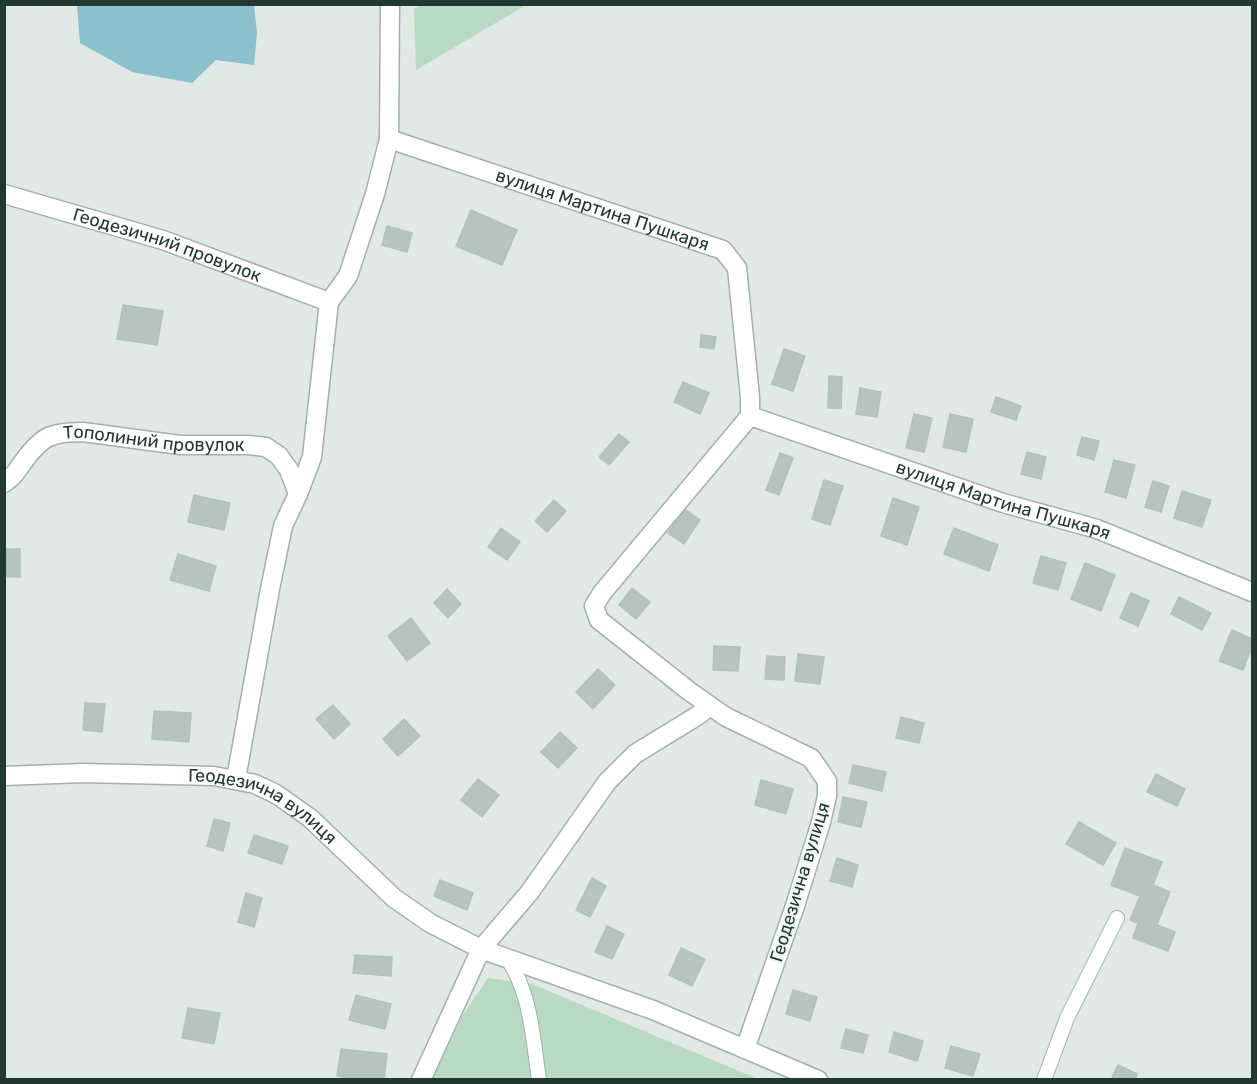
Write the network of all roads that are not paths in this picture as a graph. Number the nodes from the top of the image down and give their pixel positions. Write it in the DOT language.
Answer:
graph roads {
  1 [pos="390,4"];
  2 [pos="389,139"];
  3 [pos="4,194"];
  4 [pos="329,302"];
  5 [pos="750,416"];
  6 [pos="4,483"];
  7 [pos="298,494"];
  8 [pos="1252,592"];
  9 [pos="710,706"];
  10 [pos="4,776"];
  11 [pos="236,779"];
  12 [pos="1117,918"];
  13 [pos="481,949"];
  14 [pos="507,958"];
  15 [pos="745,1049"];
  16 [pos="421,1080"];
  17 [pos="539,1080"];
  18 [pos="818,1080"];
  19 [pos="1044,1080"];
  1 -- 2 [label="street"];
  2 -- 4 [label="street"];
  2 -- 5 [label="street, вулиця Мартина Пушкаря"];
  3 -- 4 [label="street, Геодезичний провулок"];
  4 -- 7 [label="street"];
  5 -- 8 [label="street, вулиця Мартина Пушкаря"];
  5 -- 9 [label="street, Геодезична вулиця"];
  6 -- 7 [label="street, Тополиний провулок"];
  7 -- 11 [label="street"];
  9 -- 13 [label="street"];
  9 -- 15 [label="street, Геодезична вулиця"];
  10 -- 11 [label="street, Геодезична вулиця"];
  11 -- 13 [label="street, Геодезична вулиця"];
  12 -- 19 [label="lane"];
  13 -- 14 [label="street, Геодезична вулиця"];
  13 -- 16 [label="street"];
  14 -- 15 [label="street, Геодезична вулиця"];
  14 -- 17 [label="lane"];
  15 -- 18 [label="street, Геодезична вулиця"];
}
